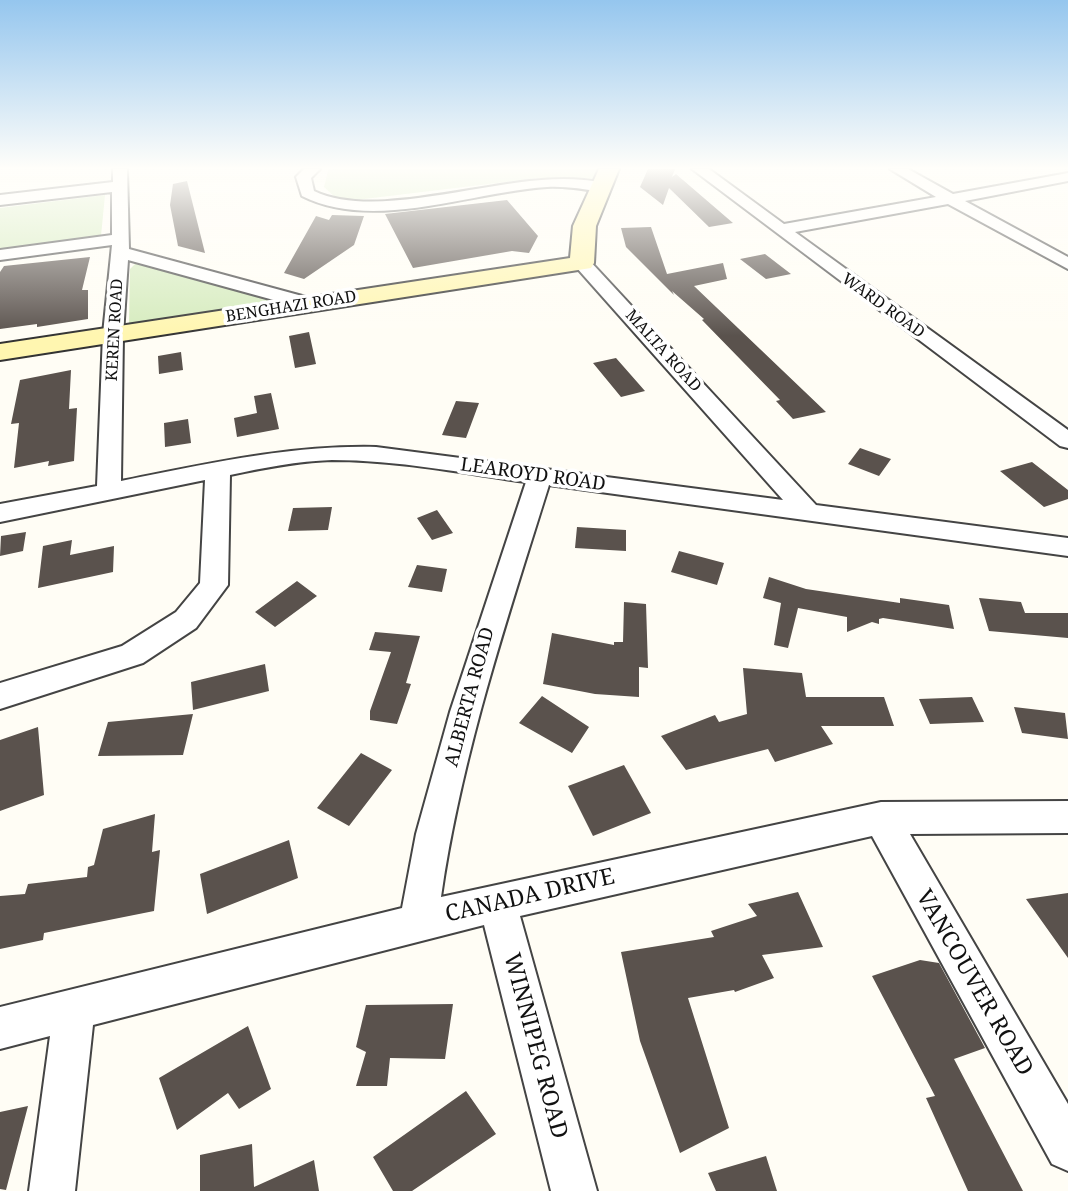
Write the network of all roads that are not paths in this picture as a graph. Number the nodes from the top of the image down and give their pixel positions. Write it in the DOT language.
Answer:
graph roads {
  1 [pos="121,225"];
  2 [pos="585,225"];
  3 [pos="773,225"];
  4 [pos="810,225"];
  5 [pos="997,225"];
  6 [pos="780,230"];
  7 [pos="119,246"];
  8 [pos="0,255"];
  9 [pos="582,263"];
  10 [pos="1068,264"];
  11 [pos="310,304"];
  12 [pos="113,334"];
  13 [pos="0,352"];
  14 [pos="1068,441"];
  15 [pos="218,469"];
  16 [pos="540,476"];
  17 [pos="109,491"];
  18 [pos="0,513"];
  19 [pos="810,514"];
  20 [pos="1068,547"];
  21 [pos="0,696"];
  22 [pos="1068,817"];
  23 [pos="881,818"];
  24 [pos="497,902"];
  25 [pos="419,923"];
  26 [pos="74,1009"];
  27 [pos="0,1028"];
  28 [pos="1068,1148"];
  29 [pos="52,1191"];
  30 [pos="574,1191"];
  1 -- 7 [label="street, KEREN ROAD"];
  2 -- 9 [label="street"];
  3 -- 6 [label="street, WARD ROAD"];
  4 -- 6 [label="street"];
  5 -- 10 [label="street"];
  6 -- 14 [label="street, WARD ROAD"];
  7 -- 8 [label="street"];
  7 -- 11 [label="street"];
  7 -- 12 [label="street, KEREN ROAD"];
  9 -- 11 [label="street, BENGHAZI ROAD"];
  9 -- 19 [label="street, MALTA ROAD"];
  11 -- 12 [label="street, BENGHAZI ROAD"];
  12 -- 13 [label="street, BENGHAZI ROAD"];
  12 -- 17 [label="street, KEREN ROAD"];
  15 -- 16 [label="street, LEAROYD ROAD"];
  15 -- 17 [label="street, LEAROYD ROAD"];
  15 -- 21 [label="street"];
  16 -- 19 [label="street, LEAROYD ROAD"];
  16 -- 25 [label="street, ALBERTA ROAD"];
  17 -- 18 [label="street, LEAROYD ROAD"];
  19 -- 20 [label="street, LEAROYD ROAD"];
  22 -- 23 [label="street, CANADA DRIVE"];
  23 -- 24 [label="street, CANADA DRIVE"];
  23 -- 28 [label="street, VANCOUVER ROAD"];
  24 -- 25 [label="street, CANADA DRIVE"];
  24 -- 30 [label="street, WINNIPEG ROAD"];
  25 -- 26 [label="street, CANADA DRIVE"];
  26 -- 27 [label="street, CANADA DRIVE"];
  26 -- 29 [label="street"];
}
